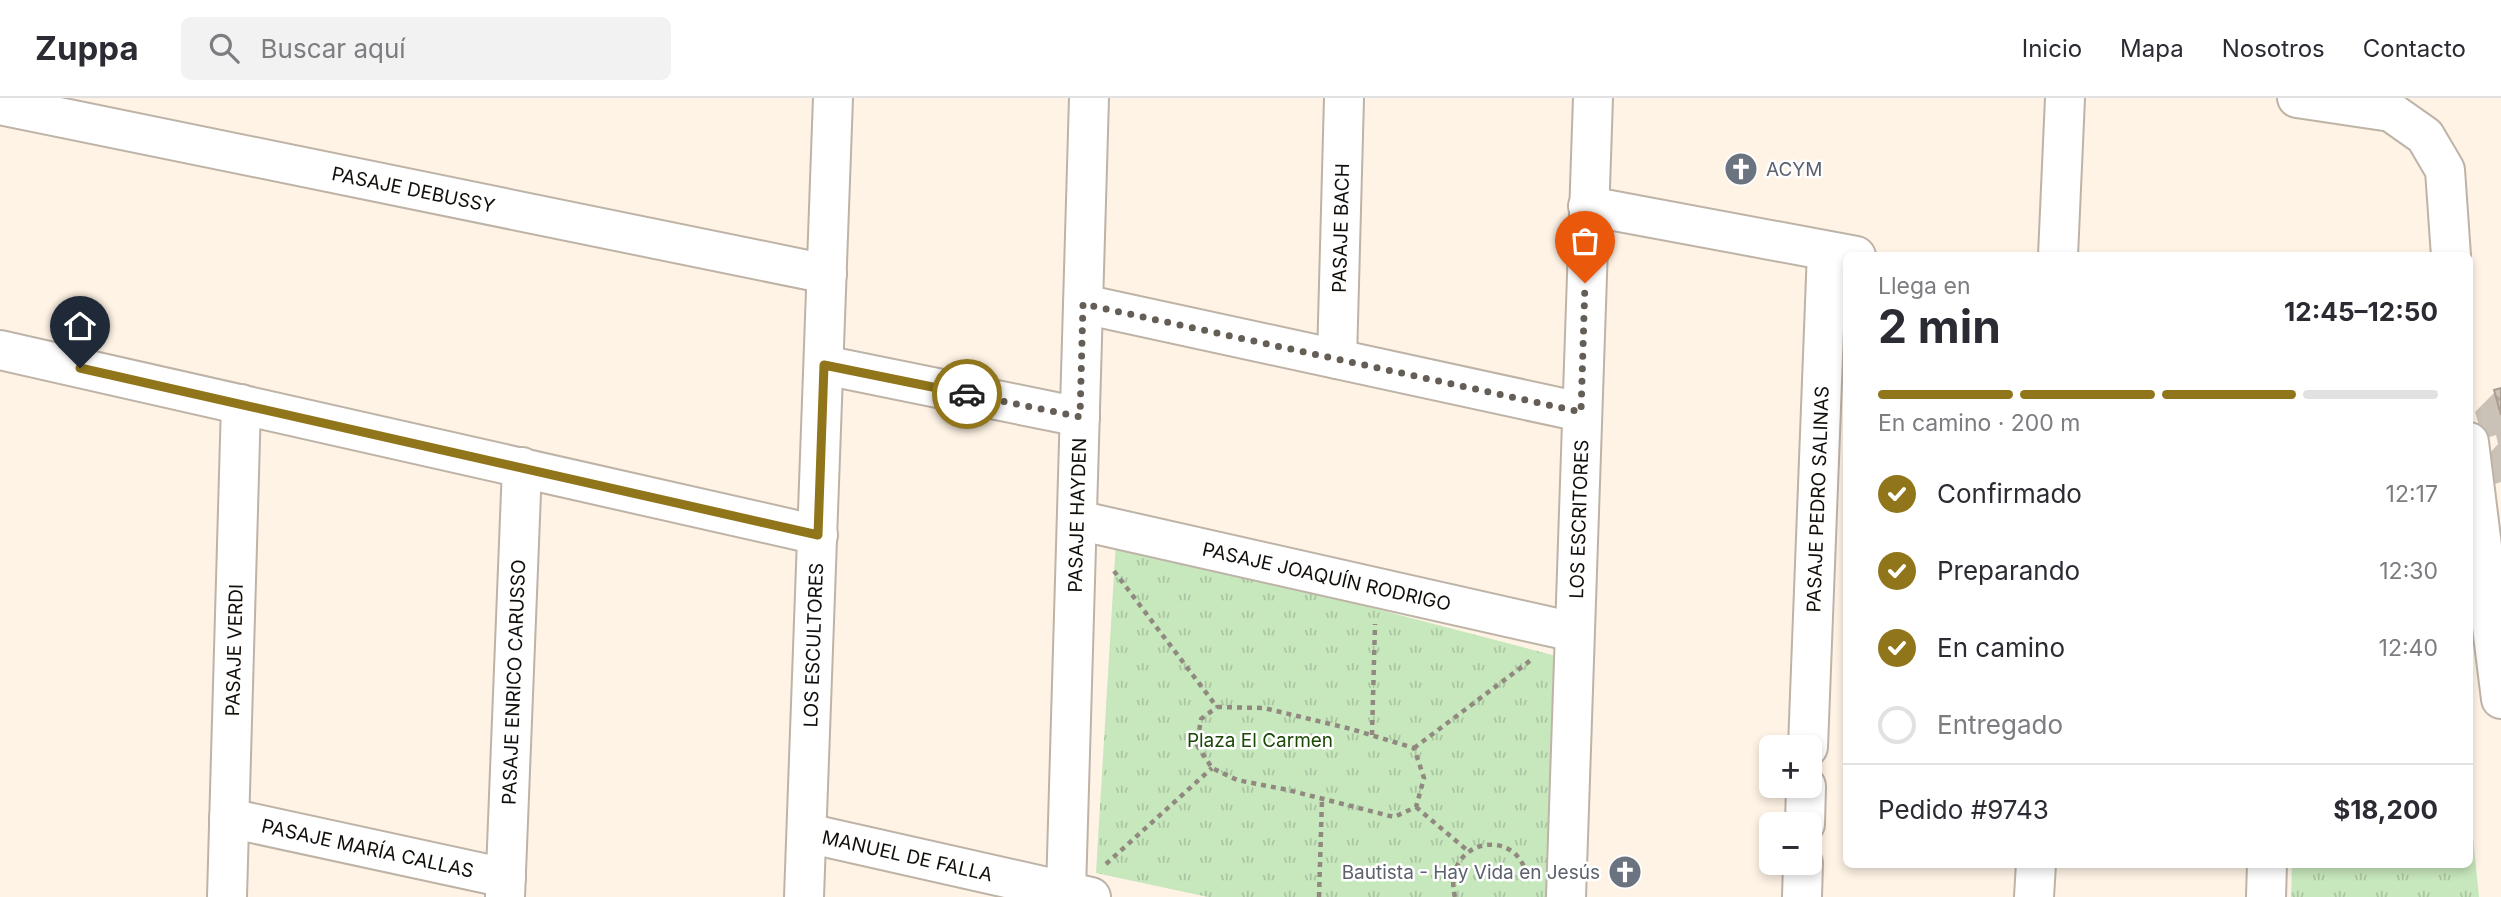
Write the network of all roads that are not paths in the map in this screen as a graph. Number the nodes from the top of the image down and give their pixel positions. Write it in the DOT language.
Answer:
graph roads {
  1 [pos="833,98"];
  2 [pos="1089,98"];
  3 [pos="1344,98"];
  4 [pos="1593,98"];
  5 [pos="2066,98"];
  6 [pos="2297,98"];
  7 [pos="0,105"];
  8 [pos="1588,206"];
  9 [pos="2058,252"];
  10 [pos="2451,252"];
  11 [pos="1841,253"];
  12 [pos="827,274"];
  13 [pos="1083,304"];
  14 [pos="0,350"];
  15 [pos="1336,359"];
  16 [pos="824,365"];
  17 [pos="241,404"];
  18 [pos="1581,412"];
  19 [pos="1080,417"];
  20 [pos="522,467"];
  21 [pos="2473,474"];
  22 [pos="1077,520"];
  23 [pos="818,535"];
  24 [pos="1574,632"];
  25 [pos="2501,699"];
  26 [pos="1809,735"];
  27 [pos="229,818"];
  28 [pos="807,833"];
  29 [pos="2036,868"];
  30 [pos="2267,868"];
  31 [pos="1803,875"];
  32 [pos="506,888"];
  33 [pos="1079,894"];
  34 [pos="227,897"];
  35 [pos="804,897"];
  36 [pos="1566,897"];
  37 [pos="1802,897"];
  38 [pos="2034,897"];
  39 [pos="2266,897"];
  1 -- 12 [label="street, LOS ESCULTORES"];
  2 -- 13 [label="street, PASAJE HAYDEN"];
  3 -- 15 [label="street, PASAJE BACH"];
  4 -- 8 [label="street, LOS ESCRITORES"];
  5 -- 9 [label="street"];
  6 -- 10 [label="street"];
  7 -- 12 [label="street, PASAJE DEBUSSY"];
  8 -- 11 [label="street"];
  8 -- 18 [label="street, LOS ESCRITORES"];
  11 -- 26 [label="street, PASAJE PEDRO SALINAS"];
  12 -- 16 [label="street, LOS ESCULTORES"];
  13 -- 15 [label="street"];
  13 -- 19 [label="street, PASAJE HAYDEN"];
  14 -- 17 [label="street"];
  15 -- 18 [label="street"];
  16 -- 19 [label="street"];
  16 -- 23 [label="street, LOS ESCULTORES"];
  17 -- 20 [label="street"];
  17 -- 27 [label="street, PASAJE VERDI"];
  18 -- 24 [label="street, LOS ESCRITORES"];
  19 -- 22 [label="street, PASAJE HAYDEN"];
  20 -- 23 [label="street"];
  20 -- 32 [label="street, PASAJE ENRICO CARUSSO"];
  21 -- 25 [label="street"];
  22 -- 24 [label="street, PASAJE JOAQUÍN RODRIGO"];
  22 -- 33 [label="street, PASAJE HAYDEN"];
  23 -- 28 [label="street, LOS ESCULTORES"];
  24 -- 36 [label="street, LOS ESCRITORES"];
  27 -- 32 [label="street, PASAJE MARÍA CALLAS"];
  27 -- 34 [label="street, PASAJE VERDI"];
  28 -- 33 [label="street, MANUEL DE FALLA"];
  28 -- 35 [label="street, LOS ESCULTORES"];
  29 -- 38 [label="street"];
  30 -- 39 [label="street"];
  31 -- 37 [label="street"];
}
